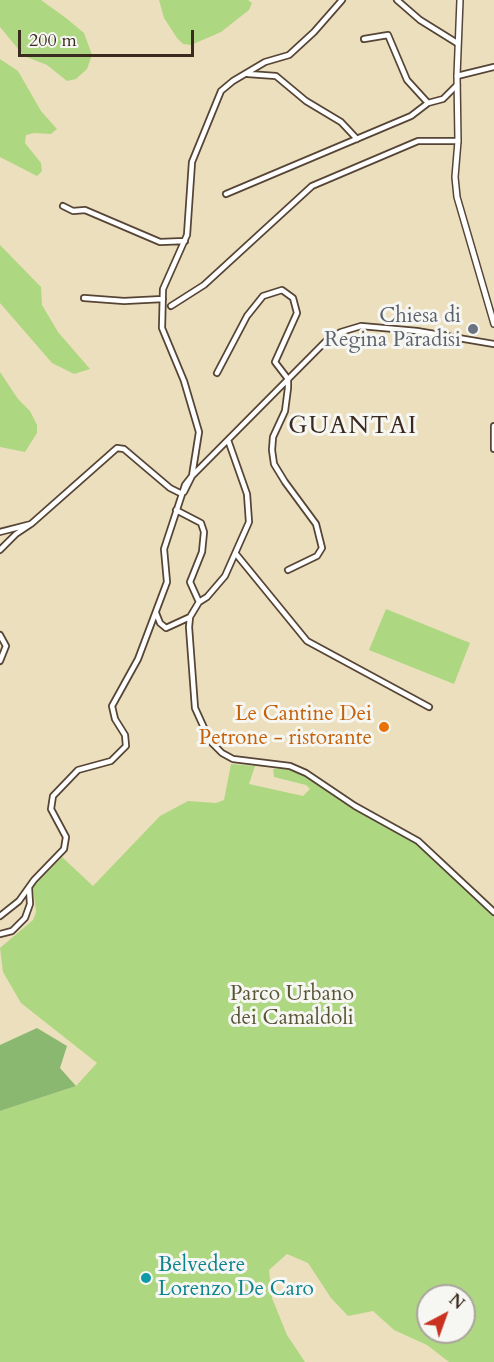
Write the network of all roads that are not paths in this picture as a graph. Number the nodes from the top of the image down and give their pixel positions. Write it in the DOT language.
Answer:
graph roads {
  1 [pos="342,0"];
  2 [pos="397,0"];
  3 [pos="460,0"];
  4 [pos="364,39"];
  5 [pos="457,43"];
  6 [pos="494,67"];
  7 [pos="244,74"];
  8 [pos="457,76"];
  9 [pos="457,85"];
  10 [pos="428,104"];
  11 [pos="357,139"];
  12 [pos="458,141"];
  13 [pos="226,194"];
  14 [pos="63,206"];
  15 [pos="185,241"];
  16 [pos="84,298"];
  17 [pos="164,299"];
  18 [pos="171,306"];
  19 [pos="494,324"];
  20 [pos="494,344"];
  21 [pos="217,373"];
  22 [pos="288,379"];
  23 [pos="494,426"];
  24 [pos="228,440"];
  25 [pos="494,449"];
  26 [pos="192,476"];
  27 [pos="182,494"];
  28 [pos="176,510"];
  29 [pos="31,524"];
  30 [pos="0,532"];
  31 [pos="0,550"];
  32 [pos="236,554"];
  33 [pos="288,570"];
  34 [pos="199,602"];
  35 [pos="156,613"];
  36 [pos="190,617"];
  37 [pos="0,635"];
  38 [pos="0,661"];
  39 [pos="429,707"];
  40 [pos="29,888"];
  41 [pos="494,912"];
  42 [pos="0,916"];
  43 [pos="0,934"];
  1 -- 7 [label="street"];
  2 -- 5 [label="street"];
  3 -- 5 [label="street"];
  4 -- 10 [label="street"];
  5 -- 8 [label="street"];
  6 -- 8 [label="street"];
  7 -- 11 [label="street"];
  7 -- 15 [label="street"];
  8 -- 9 [label="street"];
  9 -- 10 [label="street"];
  9 -- 12 [label="street"];
  10 -- 11 [label="street"];
  11 -- 13 [label="street"];
  12 -- 18 [label="street"];
  12 -- 19 [label="street"];
  14 -- 15 [label="street"];
  15 -- 17 [label="street"];
  16 -- 17 [label="street"];
  17 -- 26 [label="street"];
  20 -- 22 [label="street"];
  21 -- 22 [label="street"];
  22 -- 24 [label="street"];
  22 -- 33 [label="street"];
  23 -- 25 [label="street"];
  24 -- 26 [label="street"];
  24 -- 32 [label="street"];
  26 -- 27 [label="street"];
  27 -- 28 [label="street"];
  27 -- 29 [label="street"];
  28 -- 34 [label="street"];
  28 -- 35 [label="street"];
  29 -- 30 [label="street"];
  29 -- 31 [label="street"];
  32 -- 34 [label="street"];
  32 -- 39 [label="street"];
  34 -- 36 [label="street"];
  35 -- 36 [label="street"];
  35 -- 40 [label="street"];
  36 -- 41 [label="street"];
  37 -- 38 [label="street"];
  40 -- 42 [label="street"];
  40 -- 43 [label="street"];
}
